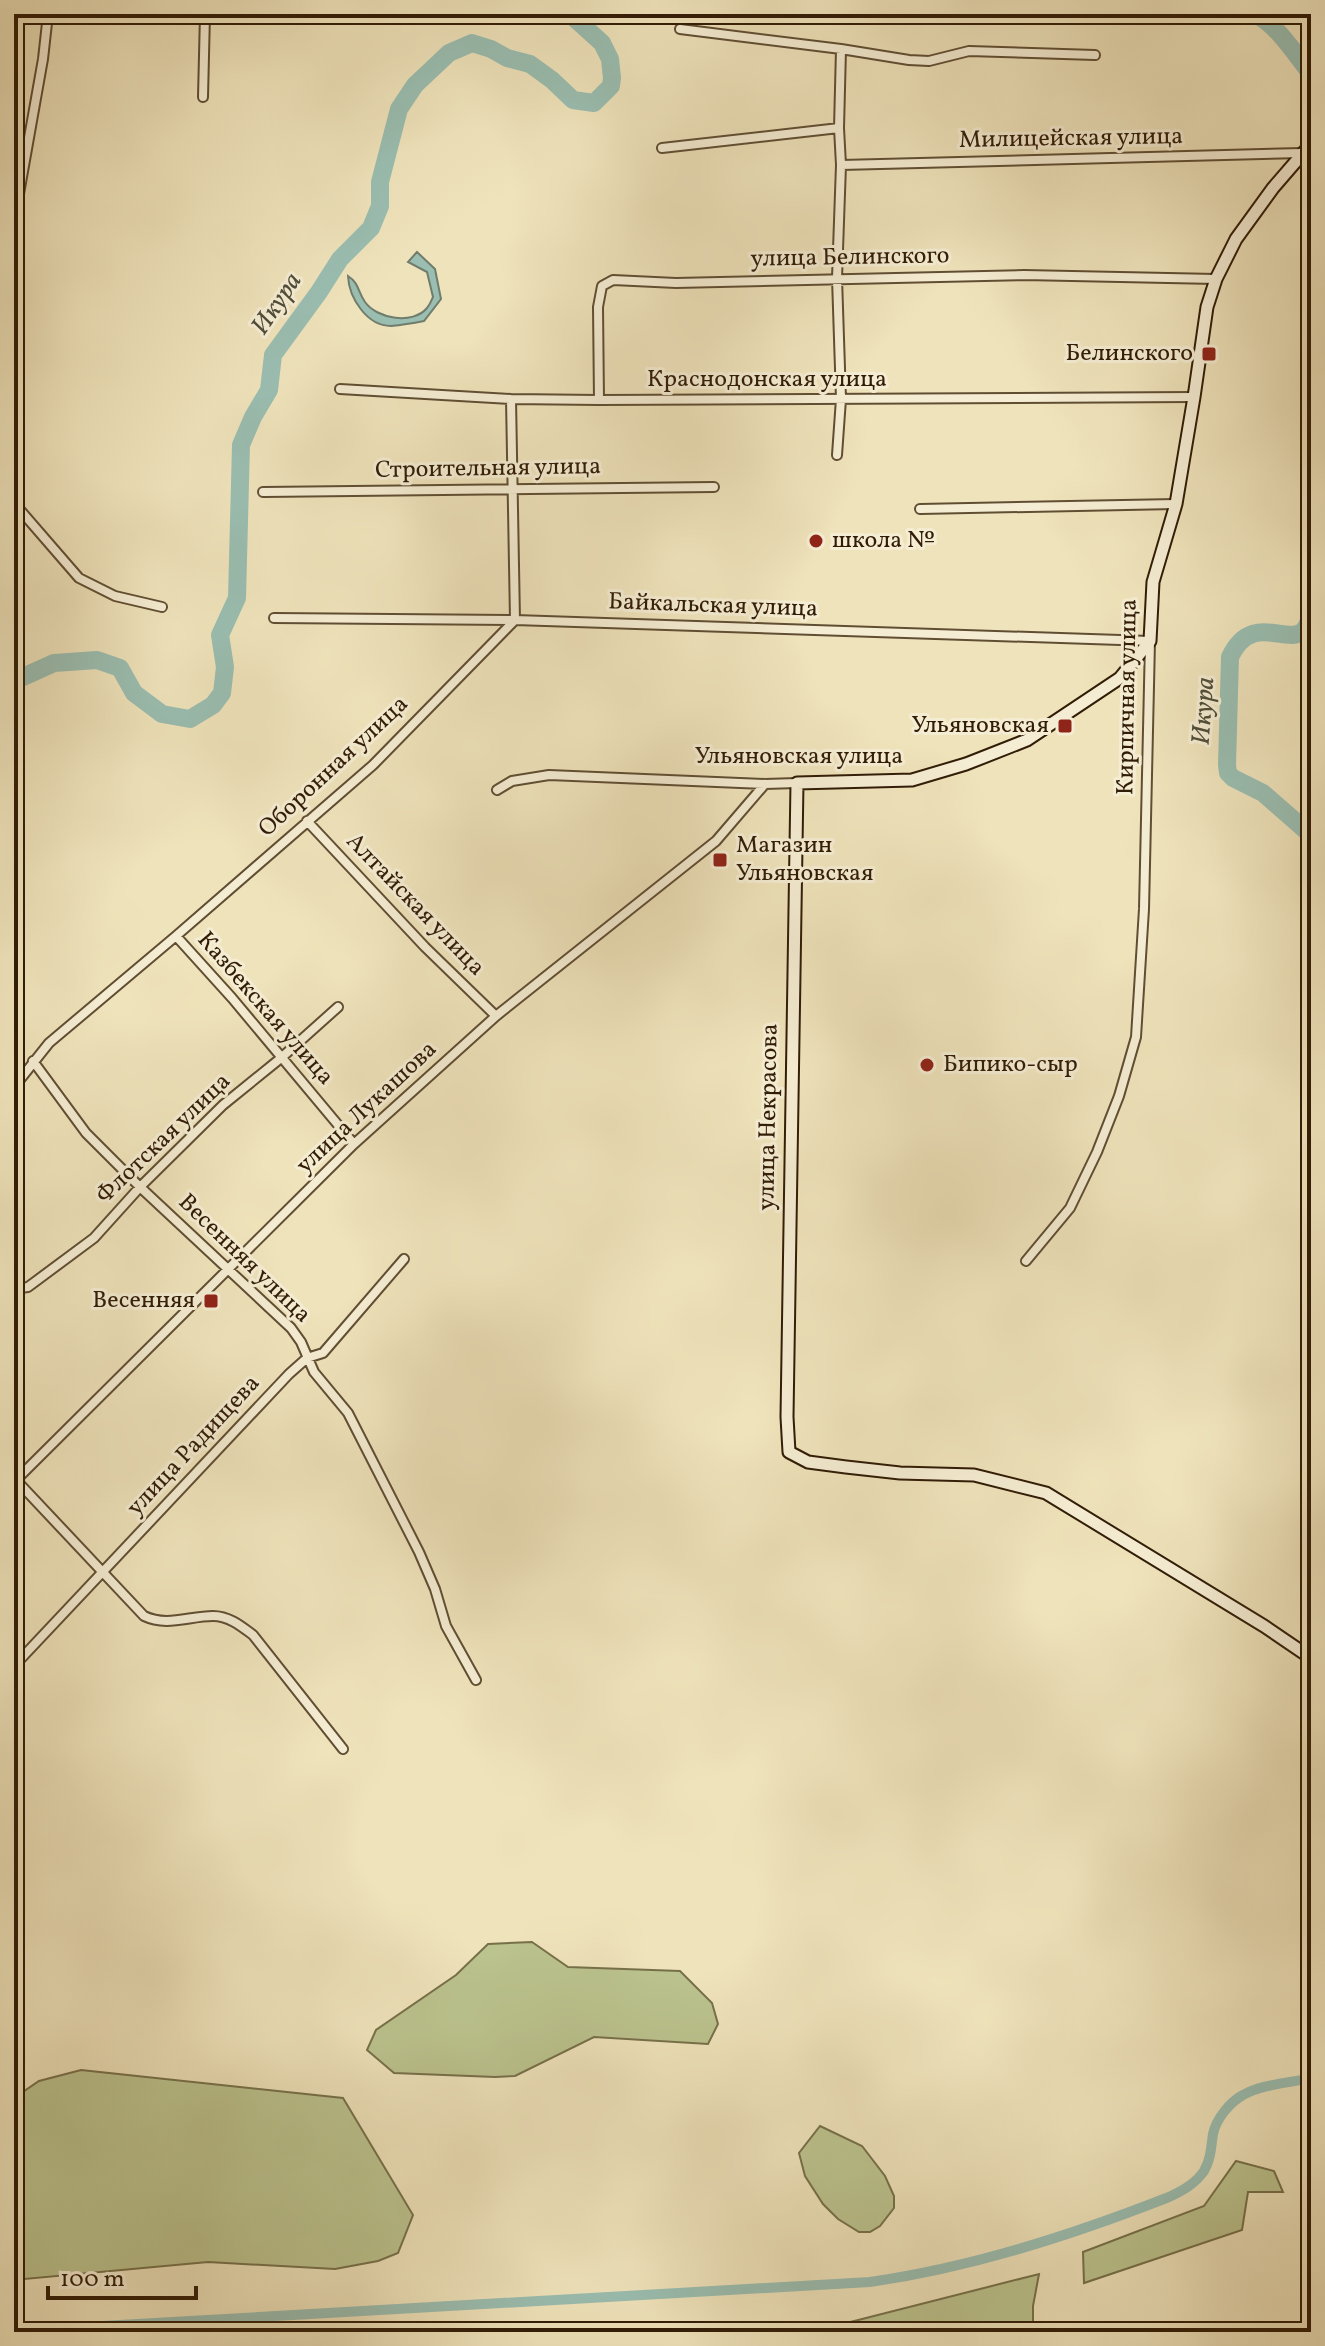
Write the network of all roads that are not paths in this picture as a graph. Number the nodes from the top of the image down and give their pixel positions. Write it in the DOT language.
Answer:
graph roads {
  1 [pos="48,14"];
  2 [pos="205,14"];
  3 [pos="680,29"];
  4 [pos="841,49"];
  5 [pos="1095,55"];
  6 [pos="203,97"];
  7 [pos="839,128"];
  8 [pos="662,148"];
  9 [pos="1307,149"];
  10 [pos="841,165"];
  11 [pos="14,222"];
  12 [pos="837,278"];
  13 [pos="1216,279"];
  14 [pos="340,389"];
  15 [pos="1194,397"];
  16 [pos="511,399"];
  17 [pos="841,399"];
  18 [pos="599,400"];
  19 [pos="837,455"];
  20 [pos="714,487"];
  21 [pos="513,489"];
  22 [pos="263,492"];
  23 [pos="14,503"];
  24 [pos="1176,504"];
  25 [pos="920,509"];
  26 [pos="162,607"];
  27 [pos="274,618"];
  28 [pos="515,620"];
  29 [pos="1150,641"];
  30 [pos="797,783"];
  31 [pos="765,784"];
  32 [pos="497,790"];
  33 [pos="307,821"];
  34 [pos="176,936"];
  35 [pos="338,1007"];
  36 [pos="496,1016"];
  37 [pos="281,1058"];
  38 [pos="33,1061"];
  39 [pos="14,1087"];
  40 [pos="354,1144"];
  41 [pos="140,1187"];
  42 [pos="404,1259"];
  43 [pos="1026,1261"];
  44 [pos="229,1268"];
  45 [pos="14,1284"];
  46 [pos="307,1358"];
  47 [pos="15,1481"];
  48 [pos="101,1573"];
  49 [pos="1311,1658"];
  50 [pos="14,1666"];
  51 [pos="476,1680"];
  52 [pos="343,1749"];
  1 -- 11 [label="street"];
  2 -- 6 [label="street"];
  3 -- 4 [label="street"];
  4 -- 5 [label="street"];
  4 -- 7 [label="street"];
  7 -- 8 [label="street"];
  7 -- 10 [label="street"];
  9 -- 10 [label="street, Милицейская улица"];
  9 -- 13 [label="street, Кирпичная улица"];
  10 -- 12 [label="street"];
  12 -- 13 [label="street, улица Белинского"];
  12 -- 17 [label="street"];
  12 -- 18 [label="street, улица Белинского"];
  13 -- 15 [label="street, Кирпичная улица"];
  14 -- 16 [label="street, Краснодонская улица"];
  15 -- 17 [label="street, Краснодонская улица"];
  15 -- 24 [label="street, Кирпичная улица"];
  16 -- 18 [label="street, Краснодонская улица"];
  16 -- 21 [label="street"];
  17 -- 18 [label="street, Краснодонская улица"];
  17 -- 19 [label="street"];
  20 -- 21 [label="street, Строительная улица"];
  21 -- 22 [label="street, Строительная улица"];
  21 -- 28 [label="street"];
  23 -- 26 [label="street"];
  24 -- 25 [label="street"];
  24 -- 29 [label="street, Кирпичная улица"];
  27 -- 28 [label="street, Байкальская улица"];
  28 -- 29 [label="street, Байкальская улица"];
  28 -- 33 [label="street, Оборонная улица"];
  29 -- 30 [label="street, Ульяновская улица"];
  29 -- 43 [label="street, Кирпичная улица"];
  30 -- 31 [label="street, Ульяновская улица"];
  30 -- 49 [label="street, улица Некрасова"];
  31 -- 32 [label="street, Ульяновская улица"];
  31 -- 36 [label="street, улица Лукашова"];
  33 -- 34 [label="street, Оборонная улица"];
  33 -- 36 [label="street, Алтайская улица"];
  34 -- 37 [label="street, Казбекская улица"];
  34 -- 38 [label="street, Оборонная улица"];
  35 -- 37 [label="street, Флотская улица"];
  36 -- 40 [label="street, улица Лукашова"];
  37 -- 40 [label="street, Казбекская улица"];
  37 -- 41 [label="street, Флотская улица"];
  38 -- 39 [label="street, Оборонная улица"];
  38 -- 41 [label="street, Весенняя улица"];
  40 -- 44 [label="street, улица Лукашова"];
  41 -- 44 [label="street, Весенняя улица"];
  41 -- 45 [label="street, Флотская улица"];
  42 -- 46 [label="street, улица Радищева"];
  44 -- 46 [label="street, Весенняя улица"];
  44 -- 47 [label="street, улица Лукашова"];
  46 -- 48 [label="street, улица Радищева"];
  46 -- 51 [label="street, Весенняя улица"];
  47 -- 48 [label="street"];
  48 -- 50 [label="street, улица Радищева"];
  48 -- 52 [label="street"];
}
